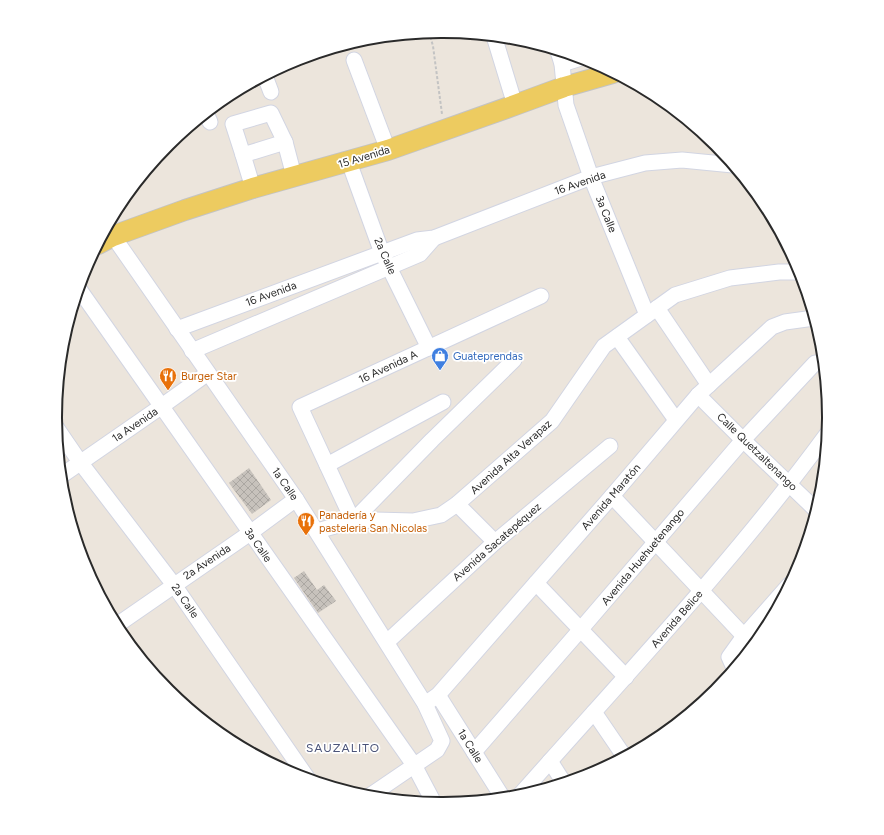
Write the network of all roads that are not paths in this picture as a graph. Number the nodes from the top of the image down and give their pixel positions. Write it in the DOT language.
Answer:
graph roads {
  1 [pos="496,42"];
  2 [pos="560,57"];
  3 [pos="354,60"];
  4 [pos="604,75"];
  5 [pos="267,81"];
  6 [pos="564,87"];
  7 [pos="271,92"];
  8 [pos="515,105"];
  9 [pos="285,142"];
  10 [pos="388,150"];
  11 [pos="243,155"];
  12 [pos="349,162"];
  13 [pos="724,164"];
  14 [pos="294,176"];
  15 [pos="591,177"];
  16 [pos="253,188"];
  17 [pos="434,238"];
  18 [pos="106,240"];
  19 [pos="107,240"];
  20 [pos="382,254"];
  21 [pos="389,267"];
  22 [pos="793,272"];
  23 [pos="83,295"];
  24 [pos="541,296"];
  25 [pos="652,312"];
  26 [pos="809,319"];
  27 [pos="177,329"];
  28 [pos="617,337"];
  29 [pos="429,348"];
  30 [pos="192,351"];
  31 [pos="514,360"];
  32 [pos="815,363"];
  33 [pos="208,373"];
  34 [pos="704,390"];
  35 [pos="443,402"];
  36 [pos="162,406"];
  37 [pos="676,420"];
  38 [pos="63,437"];
  39 [pos="743,440"];
  40 [pos="821,442"];
  41 [pos="610,446"];
  42 [pos="80,462"];
  43 [pos="327,465"];
  44 [pos="67,472"];
  45 [pos="790,484"];
  46 [pos="612,496"];
  47 [pos="296,499"];
  48 [pos="457,504"];
  49 [pos="811,505"];
  50 [pos="353,521"];
  51 [pos="317,531"];
  52 [pos="250,533"];
  53 [pos="495,542"];
  54 [pos="656,542"];
  55 [pos="536,583"];
  56 [pos="174,585"];
  57 [pos="702,590"];
  58 [pos="773,603"];
  59 [pos="122,622"];
  60 [pos="581,630"];
  61 [pos="744,636"];
  62 [pos="387,642"];
  63 [pos="731,663"];
  64 [pos="626,677"];
  65 [pos="438,695"];
  66 [pos="425,704"];
  67 [pos="594,712"];
  68 [pos="474,752"];
  69 [pos="621,752"];
  70 [pos="550,761"];
  71 [pos="414,765"];
  72 [pos="302,770"];
  73 [pos="561,778"];
  74 [pos="527,787"];
  75 [pos="376,791"];
  76 [pos="500,793"];
  77 [pos="431,797"];
  1 -- 8 [label="street"];
  2 -- 6 [label="street, 3a Calle"];
  3 -- 10 [label="street"];
  4 -- 6 [label="main road, 15 Avenida"];
  5 -- 7 [label="street"];
  6 -- 8 [label="main road, 15 Avenida"];
  6 -- 15 [label="street, 3a Calle"];
  8 -- 10 [label="main road, 15 Avenida"];
  9 -- 11 [label="street"];
  9 -- 11 [label="street"];
  9 -- 14 [label="street"];
  10 -- 12 [label="main road, 15 Avenida"];
  11 -- 16 [label="street"];
  12 -- 14 [label="main road, 15 Avenida"];
  12 -- 20 [label="street, 2a Calle"];
  13 -- 15 [label="street, 16 Avenida"];
  14 -- 16 [label="main road, 15 Avenida"];
  15 -- 17 [label="street, 16 Avenida"];
  15 -- 25 [label="street, 3a Calle"];
  16 -- 19 [label="main road, 15 Avenida"];
  17 -- 20 [label="street, 16 Avenida"];
  17 -- 21 [label="street, 16 Avenida"];
  18 -- 27 [label="street, 1a Calle"];
  20 -- 21 [label="street, 2a Calle"];
  20 -- 27 [label="street, 16 Avenida"];
  21 -- 29 [label="street, 2a Calle"];
  21 -- 30 [label="street, 16 Avenida"];
  22 -- 25 [label="street, Avenida Alta Verapaz"];
  23 -- 36 [label="street, 3a Calle"];
  24 -- 29 [label="street, 16 Avenida A"];
  25 -- 28 [label="street, Avenida Alta Verapaz"];
  25 -- 34 [label="street, Calle Quetzaltenango"];
  26 -- 34 [label="street, Avenida Maratón"];
  27 -- 30 [label="street, 1a Calle"];
  28 -- 37 [label="street"];
  28 -- 48 [label="street, Avenida Alta Verapaz"];
  29 -- 43 [label="street, 16 Avenida A"];
  30 -- 33 [label="street, 1a Calle"];
  31 -- 50 [label="street"];
  32 -- 39 [label="street, Avenida Huehuetenango"];
  33 -- 36 [label="street, 1a Avenida"];
  33 -- 47 [label="street, 1a Calle"];
  34 -- 37 [label="street, Avenida Maratón"];
  34 -- 39 [label="street, Calle Quetzaltenango"];
  35 -- 43 [label="street"];
  36 -- 42 [label="street, 1a Avenida"];
  36 -- 52 [label="street, 3a Calle"];
  37 -- 46 [label="street, Avenida Maratón"];
  38 -- 42 [label="street, 2a Calle"];
  39 -- 45 [label="street, Calle Quetzaltenango"];
  39 -- 54 [label="street, Avenida Huehuetenango"];
  40 -- 45 [label="street, Avenida Belice"];
  41 -- 53 [label="street, Avenida Sacatepéquez"];
  42 -- 44 [label="street, 1a Avenida"];
  42 -- 56 [label="street, 2a Calle"];
  43 -- 50 [label="street"];
  45 -- 49 [label="street, Calle Quetzaltenango"];
  45 -- 57 [label="street, Avenida Belice"];
  46 -- 54 [label="street"];
  46 -- 55 [label="street, Avenida Maratón"];
  47 -- 51 [label="street, 1a Calle"];
  47 -- 52 [label="street, 2a Avenida"];
  48 -- 50 [label="street, Avenida Alta Verapaz"];
  48 -- 53 [label="street"];
  50 -- 51 [label="street, Avenida Alta Verapaz"];
  51 -- 62 [label="street, 1a Calle"];
  52 -- 56 [label="street, 2a Avenida"];
  52 -- 71 [label="street, 3a Calle"];
  53 -- 62 [label="street, Avenida Sacatepéquez"];
  54 -- 57 [label="street"];
  54 -- 60 [label="street, Avenida Huehuetenango"];
  55 -- 60 [label="street"];
  55 -- 65 [label="street, Avenida Maratón"];
  56 -- 59 [label="street, 2a Avenida"];
  56 -- 72 [label="street, 2a Calle"];
  57 -- 61 [label="street"];
  57 -- 64 [label="street, Avenida Belice"];
  58 -- 61 [label="street"];
  60 -- 64 [label="street"];
  60 -- 68 [label="street, Avenida Huehuetenango"];
  61 -- 63 [label="street"];
  62 -- 66 [label="street, 1a Calle"];
  64 -- 67 [label="street, Avenida Belice"];
  65 -- 66 [label="street, Avenida Maratón"];
  65 -- 68 [label="street, 1a Calle"];
  66 -- 71 [label="street, 1a Calle"];
  67 -- 69 [label="street"];
  67 -- 70 [label="street, Avenida Belice"];
  68 -- 76 [label="street, 1a Calle"];
  70 -- 73 [label="street"];
  70 -- 74 [label="street, Avenida Belice"];
  71 -- 75 [label="street"];
  71 -- 77 [label="street, 3a Calle"];
}
